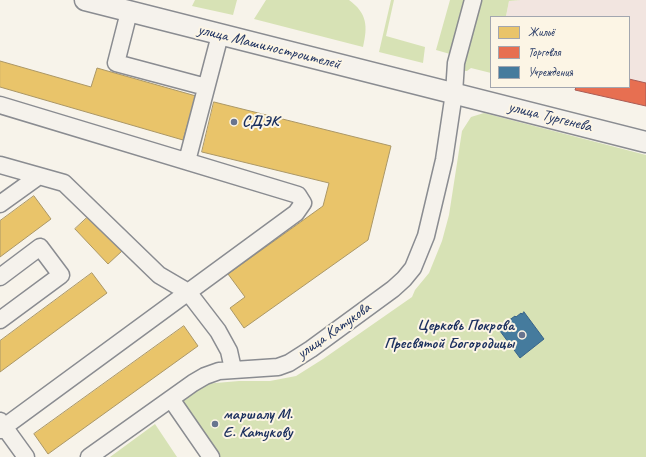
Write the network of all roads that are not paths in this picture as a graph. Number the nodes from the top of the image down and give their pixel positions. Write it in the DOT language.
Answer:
graph roads {
  1 [pos="85,0"];
  2 [pos="473,0"];
  3 [pos="129,12"];
  4 [pos="220,34"];
  5 [pos="206,87"];
  6 [pos="454,93"];
  7 [pos="0,105"];
  8 [pos="646,142"];
  9 [pos="187,161"];
  10 [pos="0,165"];
  11 [pos="39,176"];
  12 [pos="0,204"];
  13 [pos="0,277"];
  14 [pos="188,292"];
  15 [pos="0,320"];
  16 [pos="233,369"];
  17 [pos="171,399"];
  18 [pos="1,426"];
  19 [pos="26,457"];
  20 [pos="89,457"];
  21 [pos="211,457"];
  1 -- 3 [label="main road, улица Машиностроителей"];
  2 -- 6 [label="street, улица Катукова"];
  3 -- 4 [label="main road, улица Машиностроителей"];
  3 -- 5 [label="street"];
  4 -- 5 [label="street"];
  4 -- 6 [label="main road, улица Машиностроителей"];
  5 -- 9 [label="street"];
  6 -- 8 [label="main road, улица Тургенева"];
  6 -- 16 [label="street, улица Катукова"];
  7 -- 9 [label="street"];
  9 -- 14 [label="street"];
  10 -- 11 [label="street"];
  11 -- 12 [label="street"];
  11 -- 14 [label="street"];
  13 -- 15 [label="street"];
  14 -- 16 [label="street"];
  14 -- 18 [label="street"];
  16 -- 17 [label="street, улица Катукова"];
  17 -- 20 [label="street, улица Катукова"];
  17 -- 21 [label="street"];
  18 -- 19 [label="street"];
}
